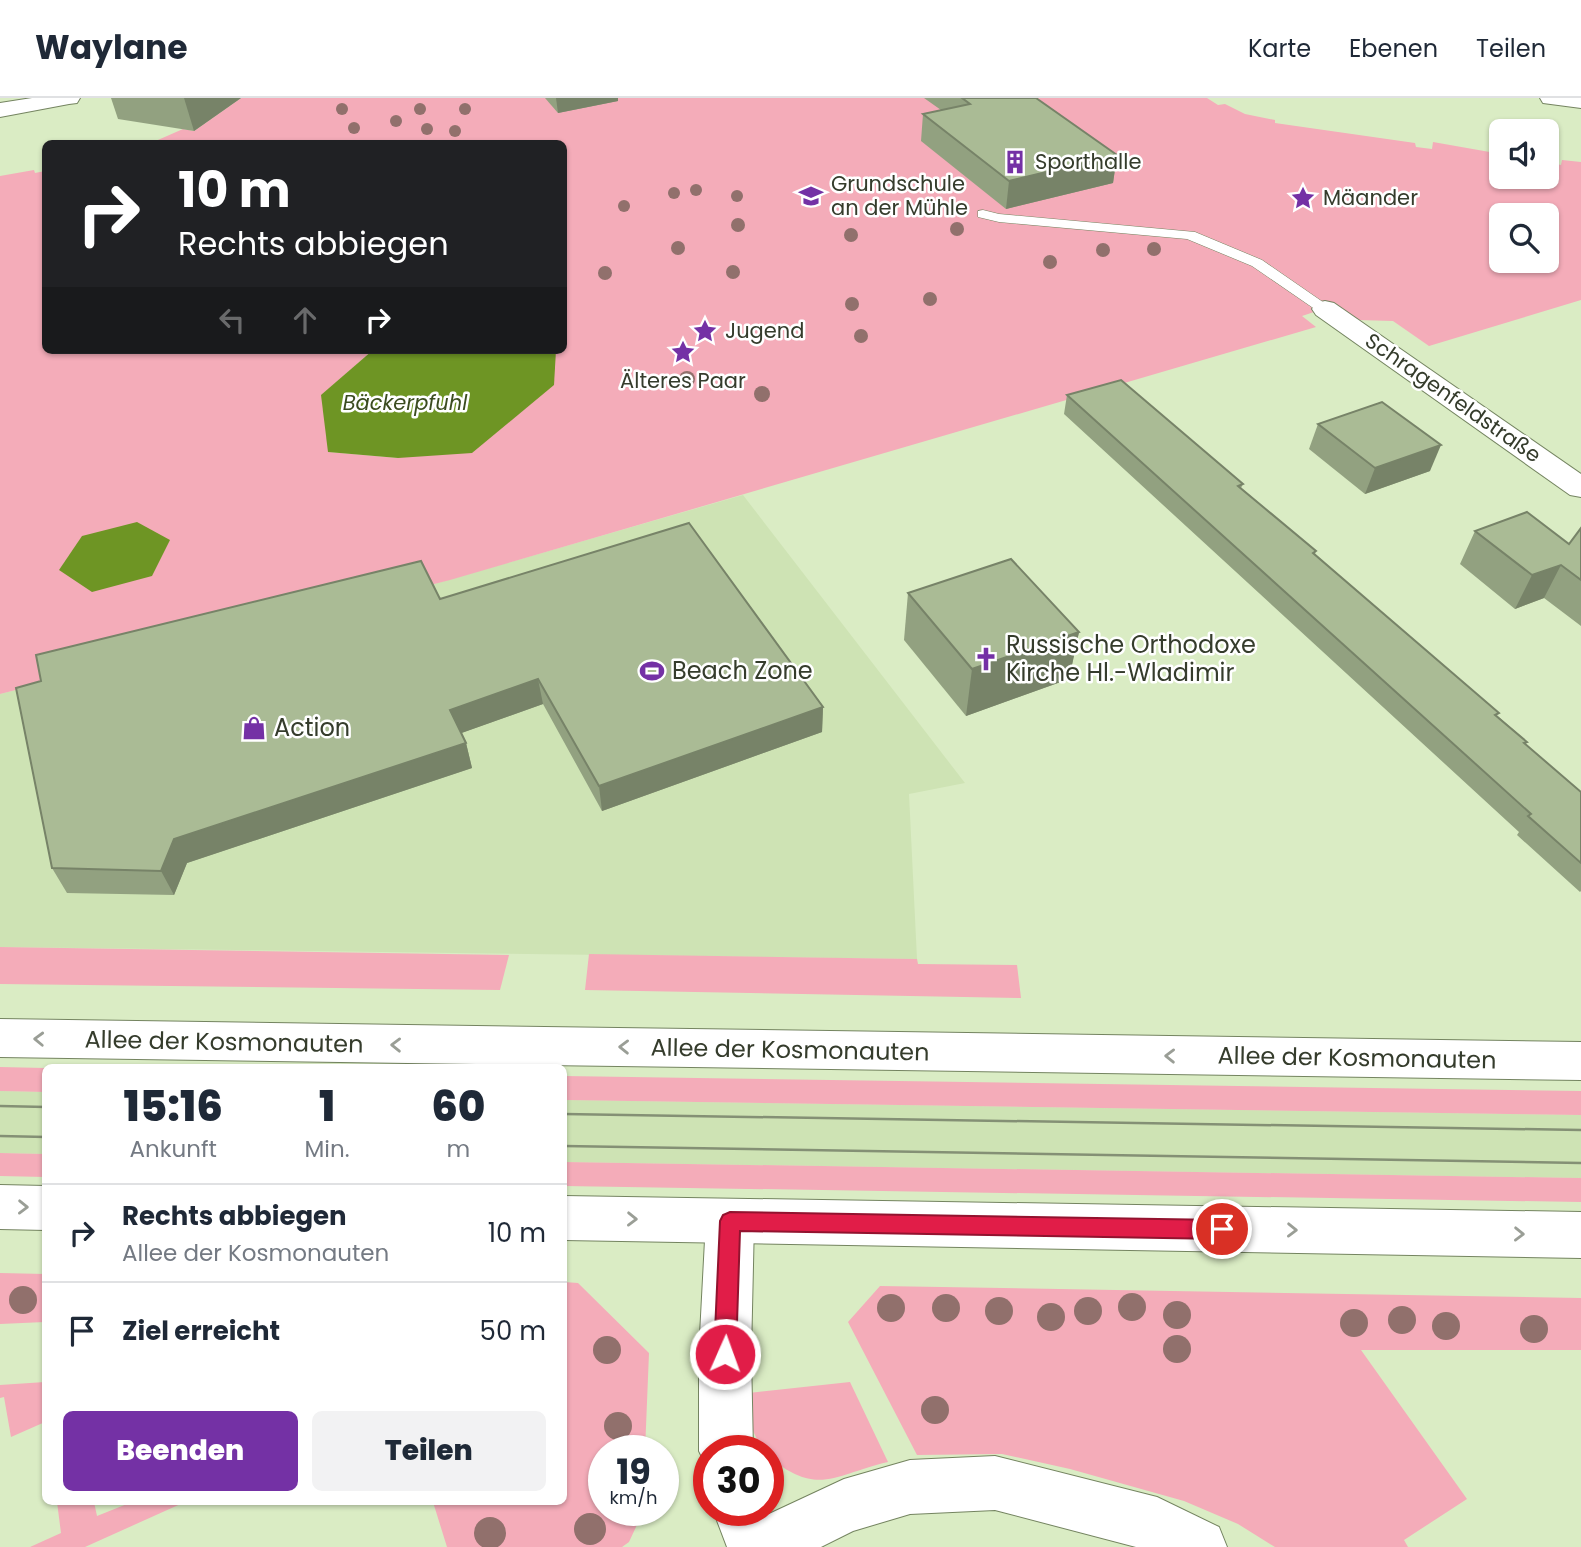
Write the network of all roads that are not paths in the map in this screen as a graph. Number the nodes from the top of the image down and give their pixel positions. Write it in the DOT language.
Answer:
graph roads {
  1 [pos="69,98"];
  2 [pos="1551,98"];
  3 [pos="1581,102"];
  4 [pos="0,110"];
  5 [pos="984,214"];
  6 [pos="1325,309"];
  7 [pos="1581,488"];
  8 [pos="0,1038"];
  9 [pos="1581,1061"];
  10 [pos="0,1207"];
  11 [pos="42,1208"];
  12 [pos="567,1218"];
  13 [pos="730,1221"];
  14 [pos="1581,1235"];
  15 [pos="726,1435"];
  16 [pos="746,1526"];
  17 [pos="755,1547"];
  18 [pos="763,1547"];
  19 [pos="1199,1547"];
  1 -- 4 [label="main road"];
  2 -- 3 [label="main road"];
  5 -- 6 [label="lane"];
  6 -- 7 [label="main road, Schragenfeldstraße"];
  9 -- 8 [label="main road, Allee der Kosmonauten, one-way"];
  10 -- 11 [label="main road, one-way"];
  12 -- 13 [label="main road, one-way"];
  13 -- 14 [label="main road, one-way"];
  13 -- 15 [label="main road"];
  16 -- 17 [label="main road"];
  18 -- 19 [label="main road"];
}
